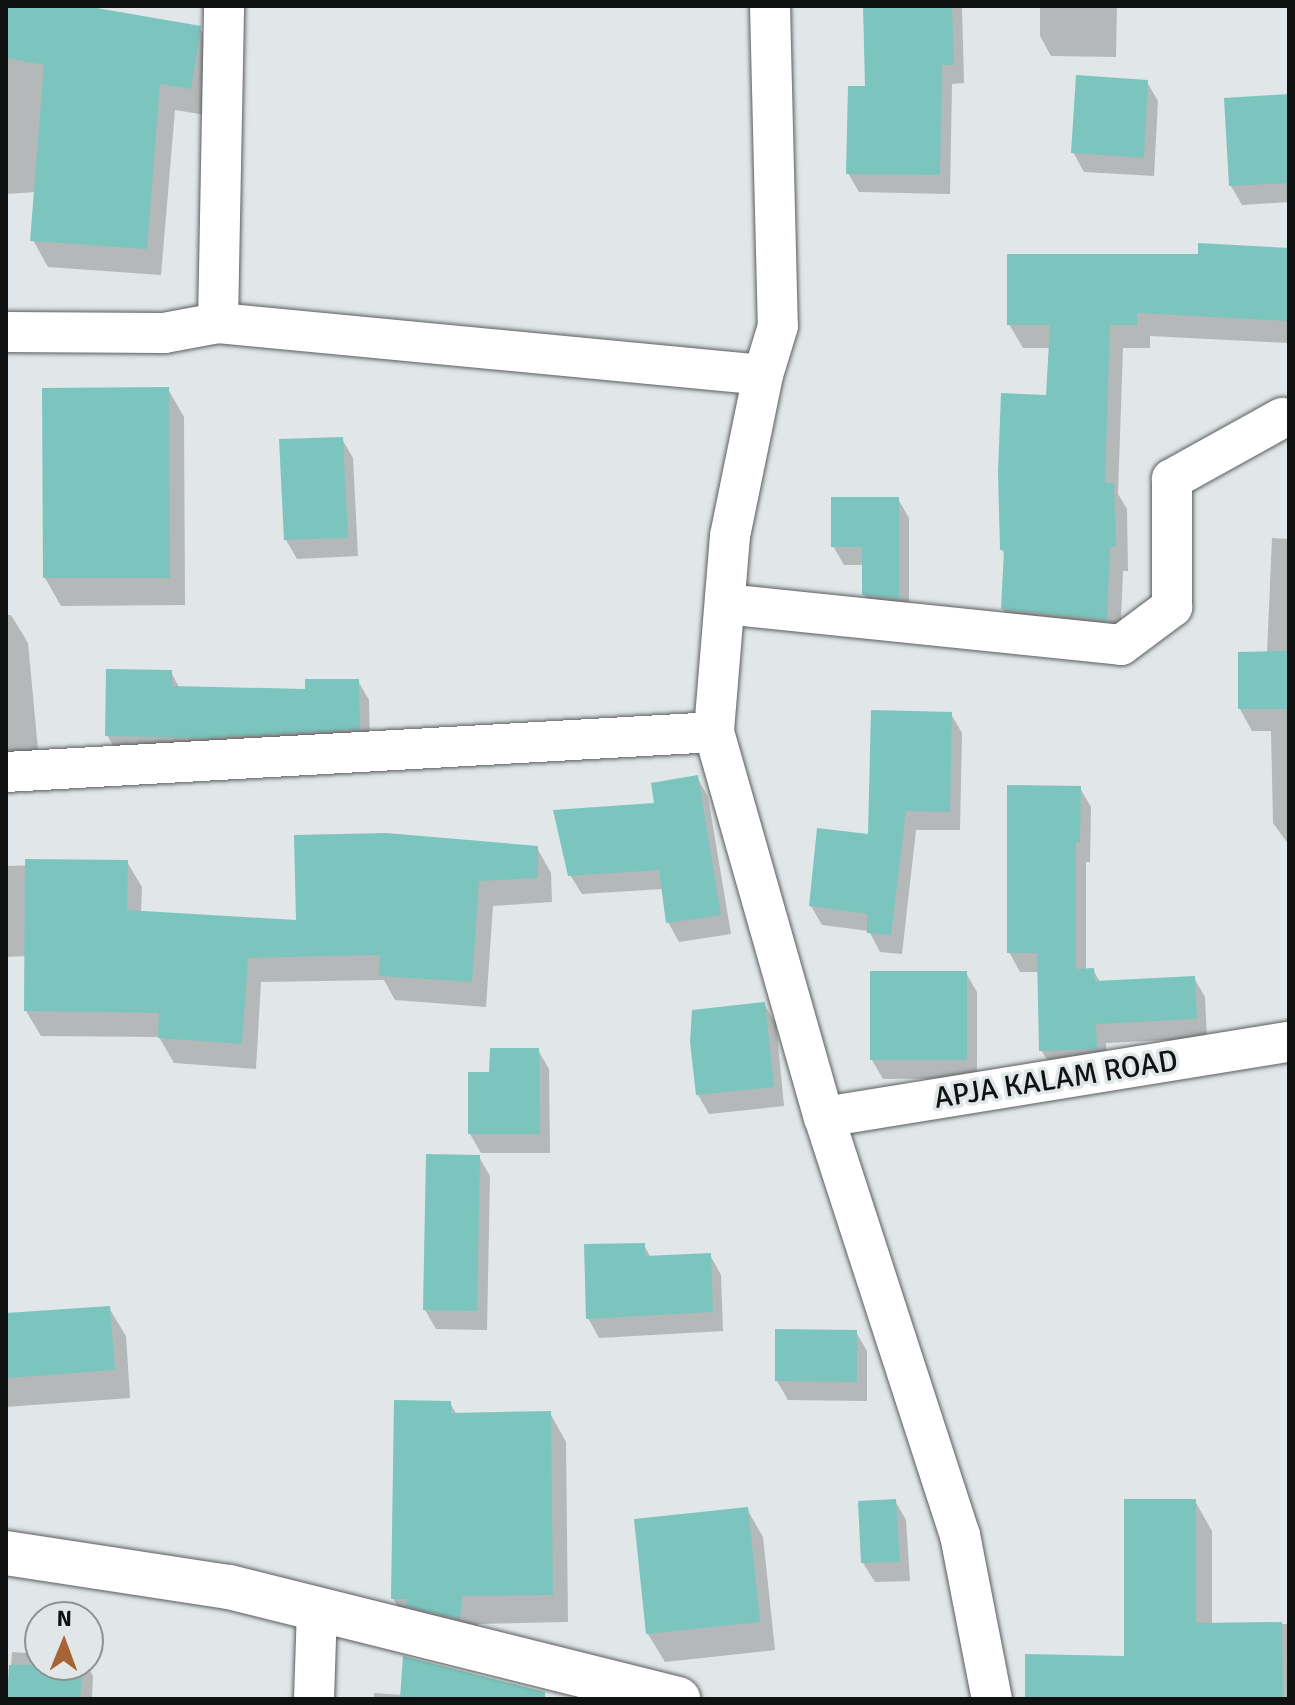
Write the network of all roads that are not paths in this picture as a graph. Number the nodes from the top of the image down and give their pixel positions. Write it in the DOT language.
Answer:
graph roads {
  1 [pos="224,6"];
  2 [pos="770,6"];
  3 [pos="218,323"];
  4 [pos="6,332"];
  5 [pos="763,375"];
  6 [pos="1282,418"];
  7 [pos="725,604"];
  8 [pos="714,732"];
  9 [pos="6,772"];
  10 [pos="1289,1042"];
  11 [pos="824,1117"];
  12 [pos="6,1553"];
  13 [pos="317,1609"];
  14 [pos="314,1699"];
  15 [pos="678,1699"];
  16 [pos="992,1699"];
  1 -- 3 [label="street"];
  2 -- 5 [label="street"];
  3 -- 4 [label="street"];
  3 -- 5 [label="street"];
  5 -- 7 [label="street"];
  6 -- 7 [label="street"];
  7 -- 8 [label="street"];
  8 -- 9 [label="street"];
  8 -- 11 [label="street"];
  10 -- 11 [label="street, APJA KALAM ROAD"];
  11 -- 16 [label="street"];
  12 -- 13 [label="street"];
  13 -- 14 [label="street"];
  13 -- 15 [label="street"];
}
